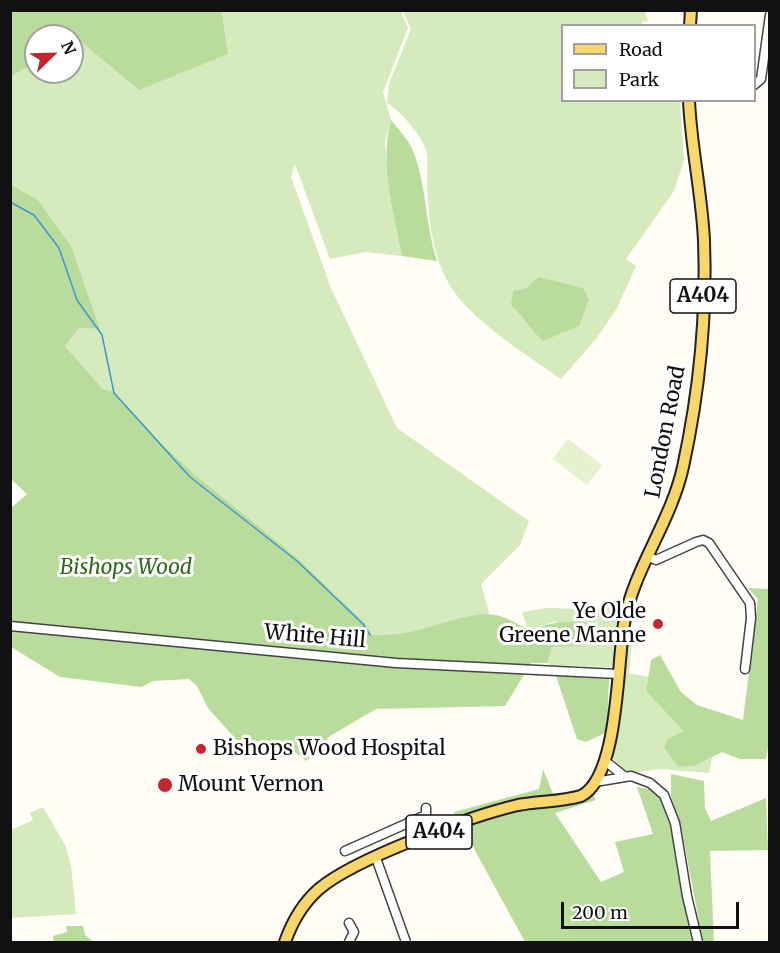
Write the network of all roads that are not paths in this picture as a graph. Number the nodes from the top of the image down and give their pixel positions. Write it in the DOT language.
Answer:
graph roads {
  1 [pos="770,15"];
  2 [pos="756,83"];
  3 [pos="689,102"];
  4 [pos="649,557"];
  5 [pos="10,626"];
  6 [pos="745,669"];
  7 [pos="618,674"];
  8 [pos="605,761"];
  9 [pos="624,776"];
  10 [pos="596,782"];
  11 [pos="426,808"];
  12 [pos="409,822"];
  13 [pos="416,841"];
  14 [pos="345,851"];
  15 [pos="376,858"];
  16 [pos="349,923"];
  17 [pos="285,942"];
  18 [pos="349,942"];
  19 [pos="406,942"];
  20 [pos="698,942"];
  1 -- 2 [label="street"];
  3 -- 4 [label="main road, London Road / A404"];
  4 -- 6 [label="street"];
  4 -- 7 [label="main road, London Road / A404"];
  5 -- 7 [label="street, White Hill"];
  7 -- 8 [label="main road, London Road / A404"];
  8 -- 9 [label="street"];
  8 -- 10 [label="main road, A404"];
  9 -- 10 [label="street"];
  9 -- 20 [label="street"];
  10 -- 13 [label="main road, A404"];
  11 -- 12 [label="street"];
  12 -- 13 [label="street"];
  12 -- 14 [label="street"];
  13 -- 15 [label="main road, A404"];
  15 -- 17 [label="main road, A404"];
  15 -- 19 [label="street"];
  16 -- 18 [label="street"];
}
